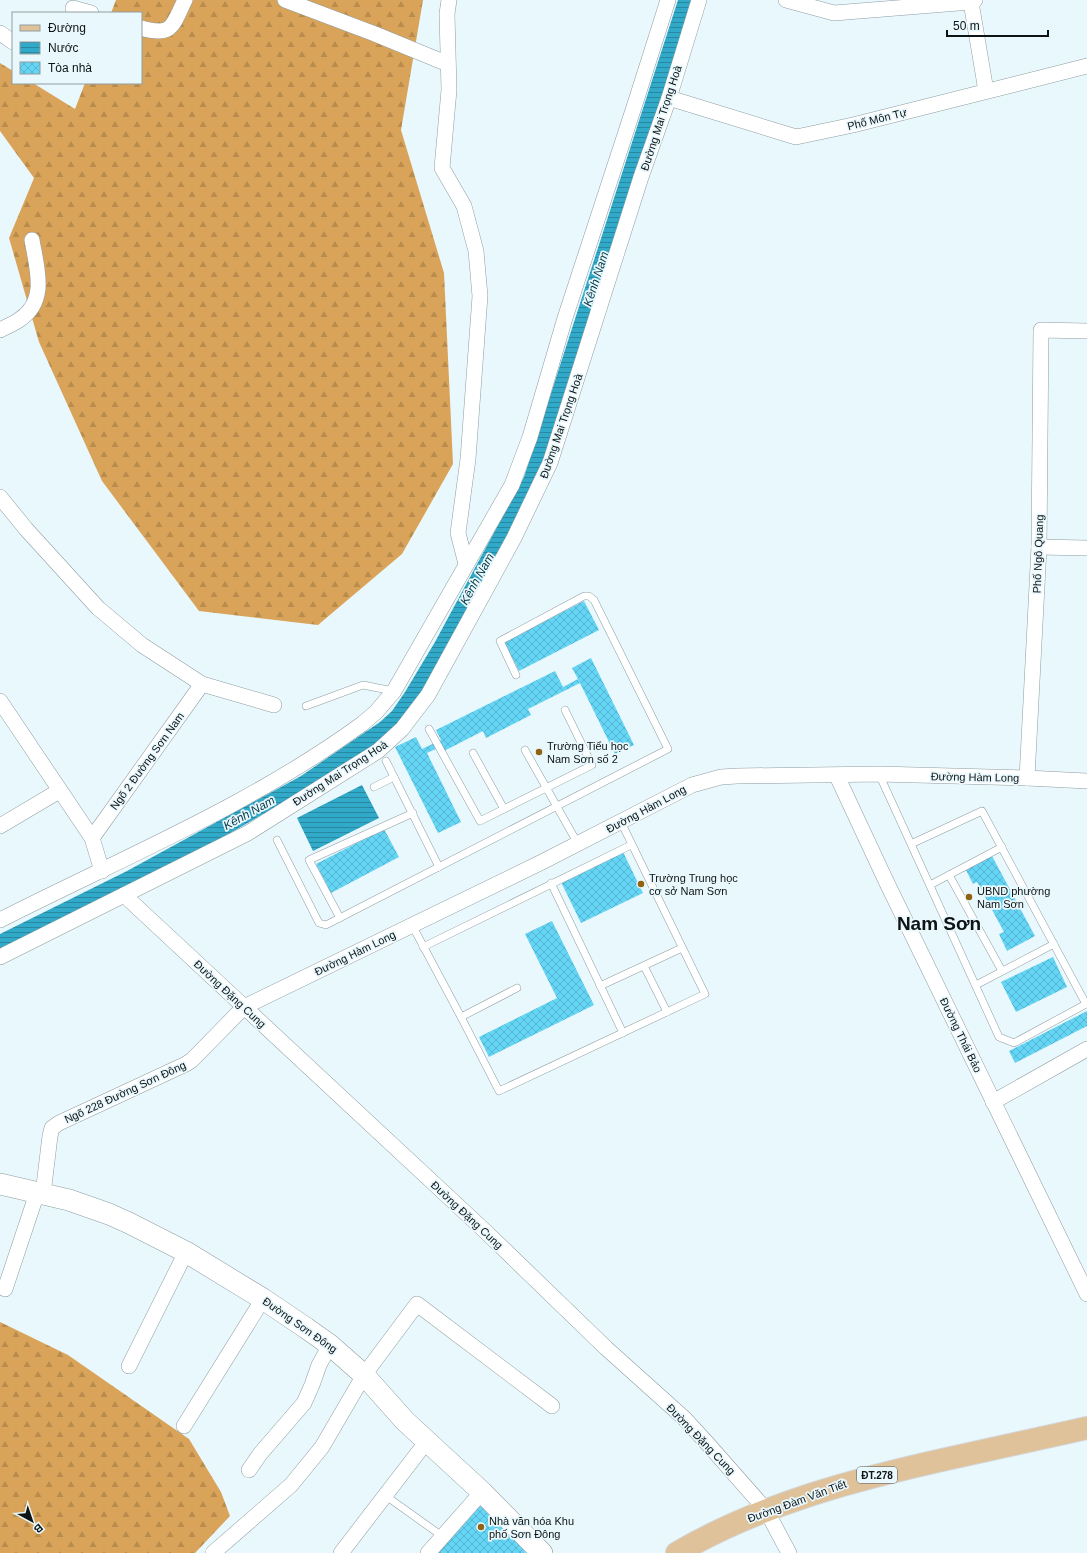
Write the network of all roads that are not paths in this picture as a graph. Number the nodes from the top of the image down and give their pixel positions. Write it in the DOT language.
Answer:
graph roads {
  1 [pos="185,0"];
  2 [pos="285,0"];
  3 [pos="449,0"];
  4 [pos="668,0"];
  5 [pos="699,0"];
  6 [pos="786,0"];
  7 [pos="973,1"];
  8 [pos="72,7"];
  9 [pos="88,12"];
  10 [pos="142,28"];
  11 [pos="0,33"];
  12 [pos="12,41"];
  13 [pos="448,64"];
  14 [pos="1087,66"];
  15 [pos="986,91"];
  16 [pos="669,98"];
  17 [pos="32,240"];
  18 [pos="0,330"];
  19 [pos="1087,331"];
  20 [pos="0,497"];
  21 [pos="1039,547"];
  22 [pos="1087,548"];
  23 [pos="466,564"];
  24 [pos="516,675"];
  25 [pos="202,684"];
  26 [pos="394,691"];
  27 [pos="0,701"];
  28 [pos="274,705"];
  29 [pos="306,706"];
  30 [pos="564,710"];
  31 [pos="429,730"];
  32 [pos="525,750"];
  33 [pos="473,753"];
  34 [pos="386,761"];
  35 [pos="879,774"];
  36 [pos="837,776"];
  37 [pos="394,777"];
  38 [pos="1028,778"];
  39 [pos="1087,781"];
  40 [pos="374,787"];
  41 [pos="546,788"];
  42 [pos="60,791"];
  43 [pos="557,807"];
  44 [pos="504,809"];
  45 [pos="413,813"];
  46 [pos="621,822"];
  47 [pos="0,826"];
  48 [pos="92,838"];
  49 [pos="276,840"];
  50 [pos="578,844"];
  51 [pos="911,844"];
  52 [pos="632,845"];
  53 [pos="1002,847"];
  54 [pos="439,867"];
  55 [pos="102,870"];
  56 [pos="949,875"];
  57 [pos="551,884"];
  58 [pos="930,885"];
  59 [pos="124,895"];
  60 [pos="340,918"];
  61 [pos="0,920"];
  62 [pos="412,925"];
  63 [pos="1054,944"];
  64 [pos="424,947"];
  65 [pos="682,948"];
  66 [pos="0,957"];
  67 [pos="644,966"];
  68 [pos="1002,971"];
  69 [pos="976,985"];
  70 [pos="600,986"];
  71 [pos="517,988"];
  72 [pos="244,1007"];
  73 [pos="667,1012"];
  74 [pos="461,1017"];
  75 [pos="623,1033"];
  76 [pos="1087,1049"];
  77 [pos="993,1102"];
  78 [pos="0,1184"];
  79 [pos="40,1193"];
  80 [pos="186,1252"];
  81 [pos="5,1289"];
  82 [pos="1087,1294"];
  83 [pos="263,1299"];
  84 [pos="330,1345"];
  85 [pos="129,1366"];
  86 [pos="364,1375"];
  87 [pos="552,1406"];
  88 [pos="184,1426"];
  89 [pos="1087,1428"];
  90 [pos="427,1441"];
  91 [pos="249,1470"];
  92 [pos="482,1492"];
  93 [pos="386,1496"];
  94 [pos="766,1510"];
  95 [pos="442,1536"];
  96 [pos="213,1553"];
  97 [pos="341,1553"];
  98 [pos="428,1553"];
  99 [pos="542,1553"];
  100 [pos="677,1553"];
  101 [pos="789,1553"];
  1 -- 10 [label="street"];
  2 -- 13 [label="street"];
  3 -- 13 [label="street"];
  4 -- 23 [label="street"];
  5 -- 16 [label="street, Đường Mai Trọng Hoà"];
  6 -- 7 [label="street"];
  7 -- 15 [label="street"];
  8 -- 9 [label="street"];
  11 -- 12 [label="street"];
  13 -- 23 [label="street"];
  14 -- 15 [label="street, Phố Môn Tự"];
  15 -- 16 [label="street, Phố Môn Tự"];
  16 -- 59 [label="street, Đường Mai Trọng Hoà"];
  17 -- 18 [label="street"];
  19 -- 21 [label="street, Phố Ngô Quang"];
  20 -- 25 [label="street"];
  21 -- 22 [label="street"];
  21 -- 38 [label="street, Phố Ngô Quang"];
  23 -- 26 [label="street"];
  24 -- 43 [label="lane"];
  25 -- 28 [label="street"];
  25 -- 48 [label="street, Ngõ 2 Đường Sơn Nam"];
  26 -- 29 [label="lane"];
  26 -- 55 [label="street"];
  27 -- 42 [label="street"];
  30 -- 41 [label="lane"];
  31 -- 44 [label="lane"];
  32 -- 41 [label="lane"];
  33 -- 44 [label="lane"];
  34 -- 37 [label="lane"];
  35 -- 36 [label="street, Đường Hàm Long"];
  35 -- 38 [label="street, Đường Hàm Long"];
  35 -- 51 [label="lane"];
  36 -- 46 [label="street, Đường Hàm Long"];
  36 -- 77 [label="street, Đường Thái Bảo"];
  37 -- 40 [label="lane"];
  37 -- 45 [label="lane"];
  38 -- 39 [label="street, Đường Hàm Long"];
  41 -- 43 [label="lane"];
  41 -- 44 [label="lane"];
  42 -- 47 [label="street"];
  42 -- 48 [label="street"];
  43 -- 50 [label="lane"];
  43 -- 54 [label="lane"];
  45 -- 54 [label="lane"];
  45 -- 60 [label="lane"];
  46 -- 50 [label="street, Đường Hàm Long"];
  46 -- 52 [label="lane"];
  48 -- 55 [label="street"];
  49 -- 60 [label="lane"];
  50 -- 62 [label="street, Đường Hàm Long"];
  51 -- 53 [label="lane"];
  51 -- 58 [label="lane"];
  52 -- 57 [label="lane"];
  52 -- 65 [label="lane"];
  53 -- 56 [label="lane"];
  53 -- 63 [label="lane"];
  54 -- 60 [label="lane"];
  55 -- 61 [label="street"];
  56 -- 58 [label="lane"];
  56 -- 68 [label="lane"];
  57 -- 64 [label="lane"];
  57 -- 70 [label="lane"];
  58 -- 69 [label="lane"];
  59 -- 66 [label="street, Đường Mai Trọng Hoà"];
  59 -- 72 [label="street, Đường Đặng Cung"];
  62 -- 64 [label="lane"];
  62 -- 72 [label="street, Đường Hàm Long"];
  63 -- 68 [label="lane"];
  63 -- 69 [label="lane"];
  64 -- 74 [label="lane"];
  65 -- 67 [label="lane"];
  65 -- 73 [label="lane"];
  67 -- 70 [label="lane"];
  67 -- 73 [label="lane"];
  68 -- 69 [label="lane"];
  70 -- 75 [label="lane"];
  71 -- 74 [label="lane"];
  72 -- 79 [label="street, Ngõ 228 Đường Sơn Đông"];
  72 -- 94 [label="street, Đường Đặng Cung"];
  73 -- 75 [label="lane"];
  74 -- 75 [label="lane"];
  76 -- 77 [label="street"];
  77 -- 82 [label="street, Đường Thái Bảo"];
  78 -- 79 [label="main road, Đường Sơn Đông"];
  79 -- 80 [label="main road, Đường Sơn Đông"];
  79 -- 81 [label="street, Ngõ 228 Đường Sơn Đông"];
  80 -- 83 [label="main road, Đường Sơn Đông"];
  80 -- 85 [label="street"];
  83 -- 84 [label="main road, Đường Sơn Đông"];
  83 -- 88 [label="street"];
  84 -- 86 [label="main road, Đường Sơn Đông"];
  84 -- 91 [label="street"];
  86 -- 87 [label="street"];
  86 -- 90 [label="main road, Đường Sơn Đông"];
  86 -- 96 [label="street"];
  89 -- 94 [label="main road, Đường Đàm Văn Tiết / ĐT.278"];
  90 -- 92 [label="main road, Đường Sơn Đông"];
  90 -- 93 [label="street"];
  92 -- 95 [label="street"];
  92 -- 99 [label="main road, Đường Sơn Đông"];
  93 -- 95 [label="lane"];
  93 -- 97 [label="street"];
  94 -- 100 [label="main road, Đường Đàm Văn Tiết / ĐT.278"];
  94 -- 101 [label="street, Đường Đặng Cung"];
  95 -- 98 [label="street"];
}
